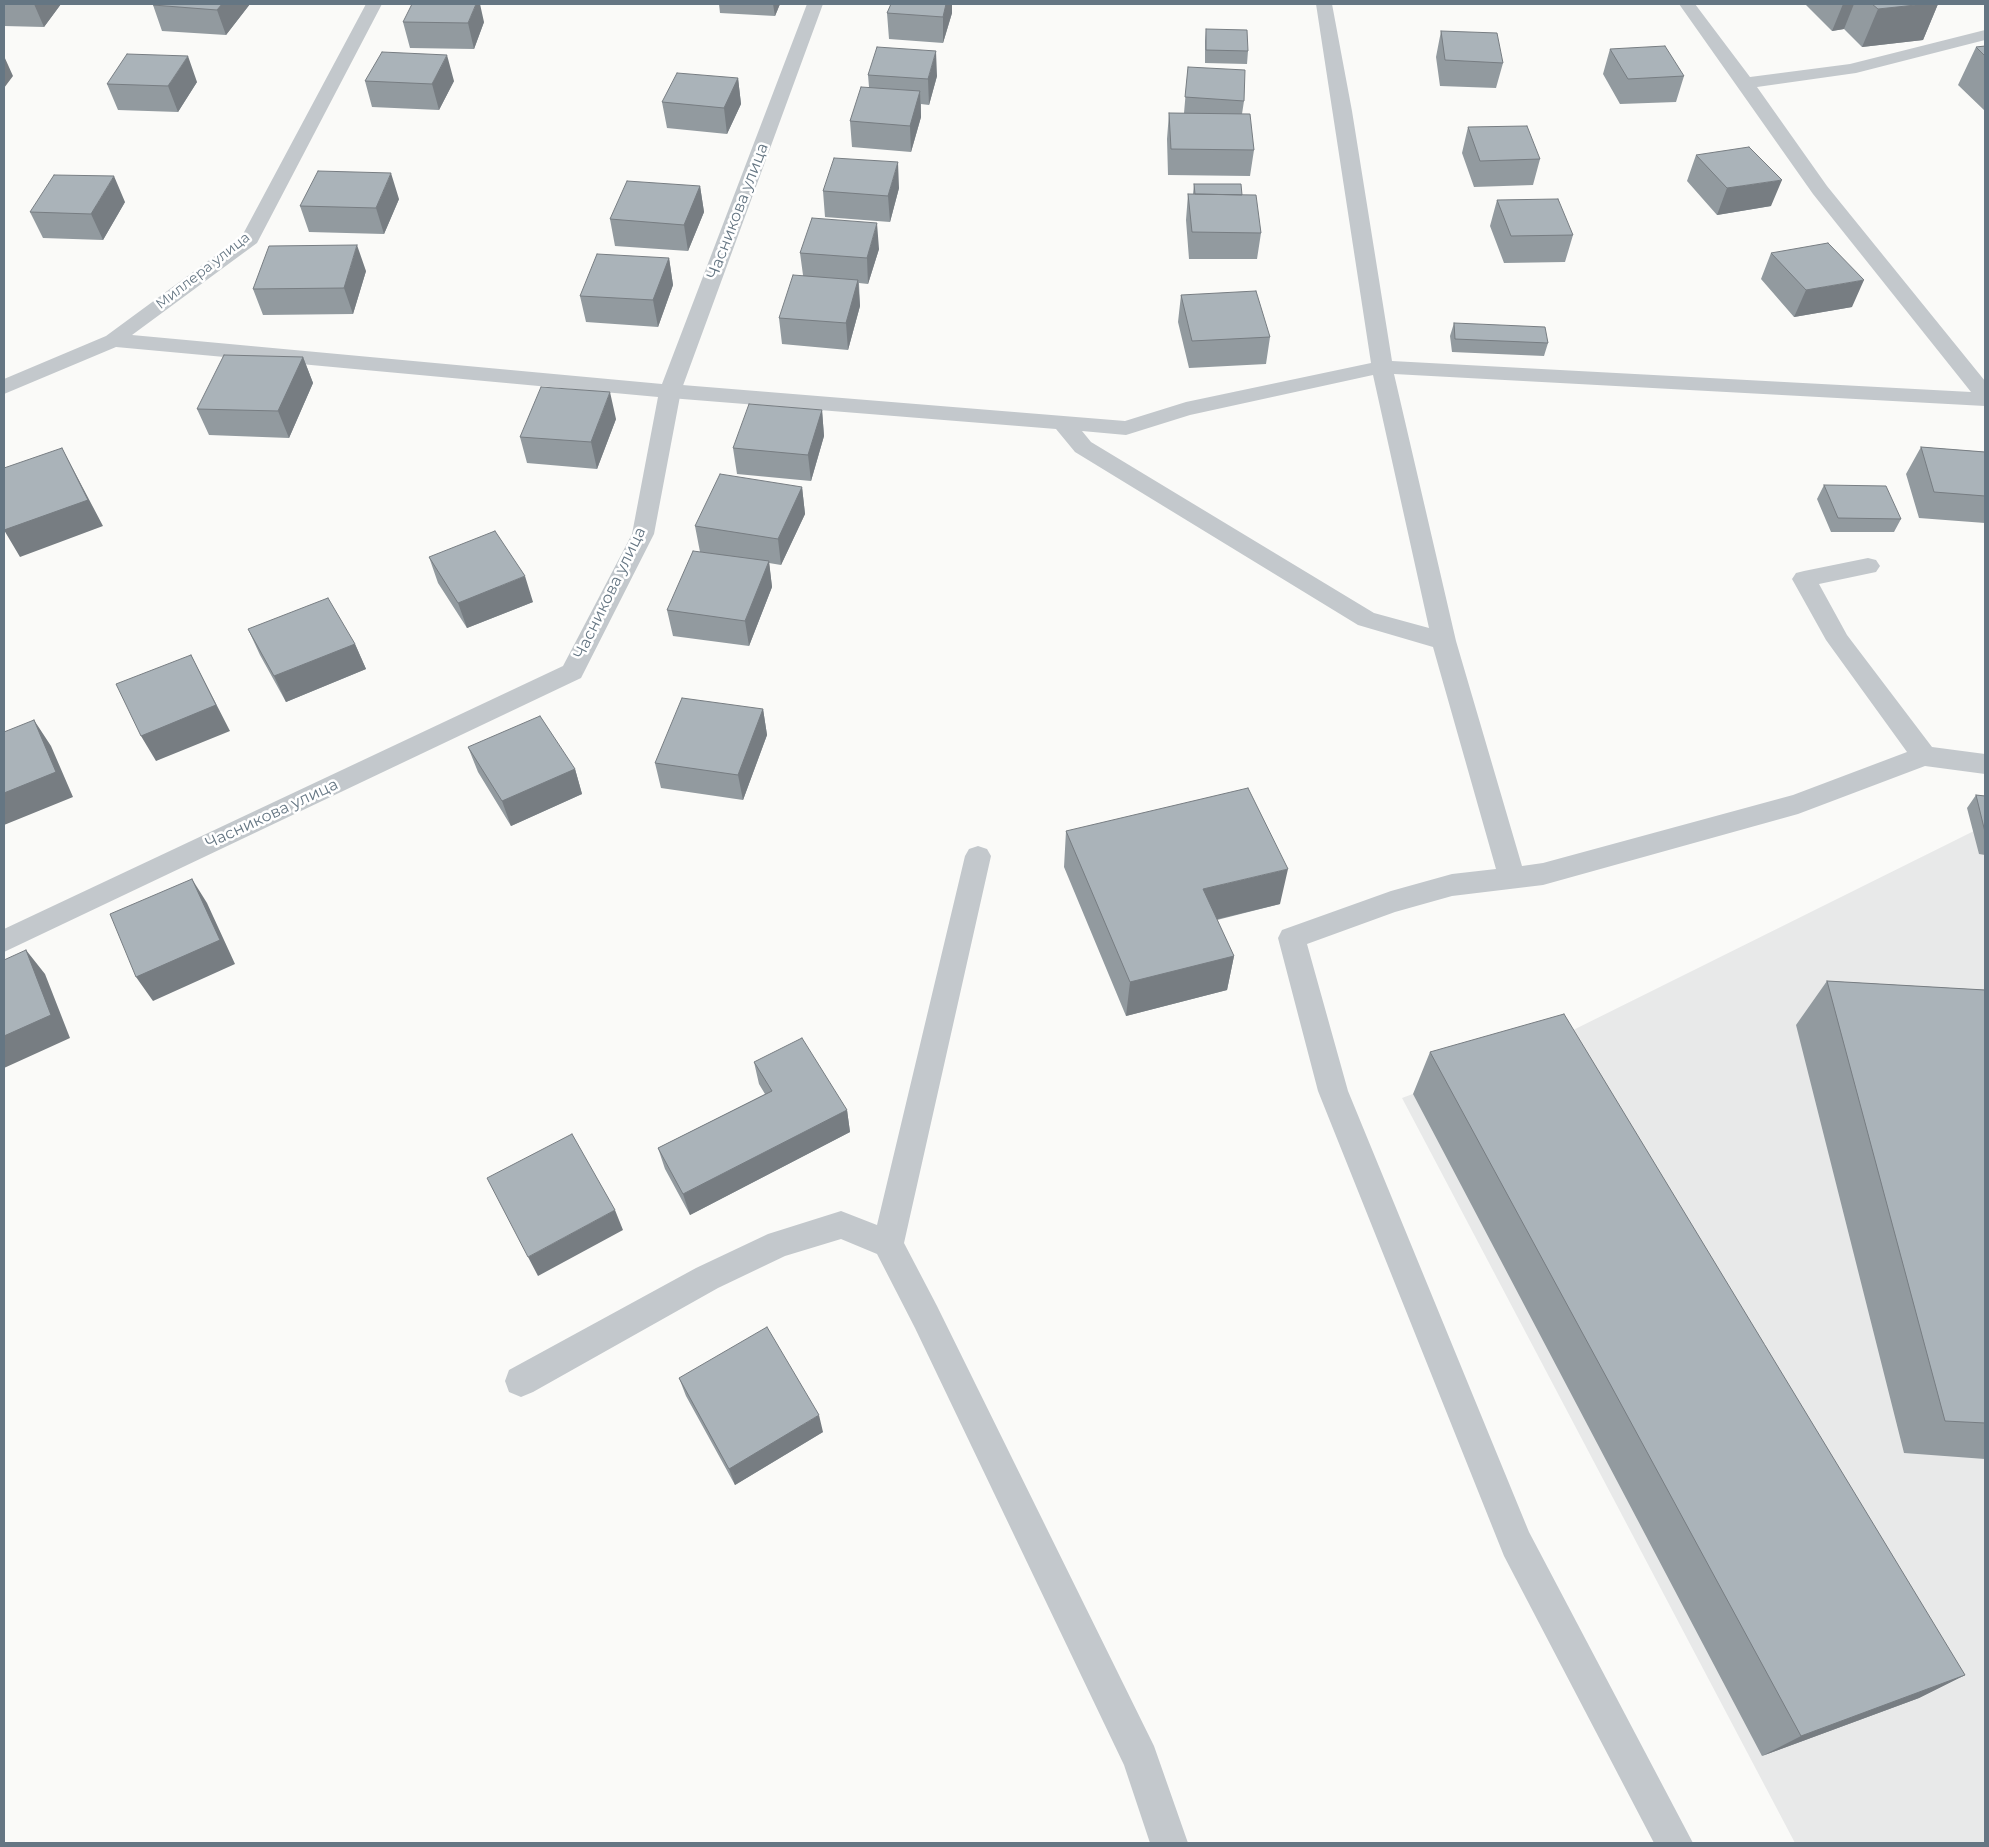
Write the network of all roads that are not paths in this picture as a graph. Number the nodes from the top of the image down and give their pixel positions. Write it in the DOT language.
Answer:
graph roads {
  1 [pos="374,4"];
  2 [pos="815,4"];
  3 [pos="1324,4"];
  4 [pos="1687,4"];
  5 [pos="1985,35"];
  6 [pos="1745,83"];
  7 [pos="113,340"];
  8 [pos="1382,367"];
  9 [pos="4,387"];
  10 [pos="670,391"];
  11 [pos="1985,395"];
  12 [pos="1985,399"];
  13 [pos="1061,421"];
  14 [pos="1868,566"];
  15 [pos="1444,641"];
  16 [pos="1924,756"];
  17 [pos="1985,764"];
  18 [pos="978,856"];
  19 [pos="1511,876"];
  20 [pos="4,941"];
  21 [pos="888,1244"];
  22 [pos="521,1381"];
  23 [pos="1169,1843"];
  24 [pos="1674,1843"];
  1 -- 7 [label="street, Миллера улица"];
  2 -- 10 [label="street, Часникова улица"];
  3 -- 8 [label="street"];
  4 -- 6 [label="street"];
  5 -- 6 [label="street"];
  6 -- 11 [label="street"];
  7 -- 9 [label="street, Миллера улица"];
  7 -- 10 [label="street"];
  8 -- 12 [label="street"];
  8 -- 13 [label="street"];
  8 -- 15 [label="street"];
  10 -- 13 [label="street"];
  10 -- 20 [label="street, Часникова улица"];
  13 -- 15 [label="street"];
  14 -- 16 [label="street"];
  15 -- 19 [label="street"];
  16 -- 17 [label="street"];
  16 -- 19 [label="street"];
  18 -- 21 [label="street"];
  19 -- 24 [label="street"];
  21 -- 22 [label="street"];
  21 -- 23 [label="street"];
}
